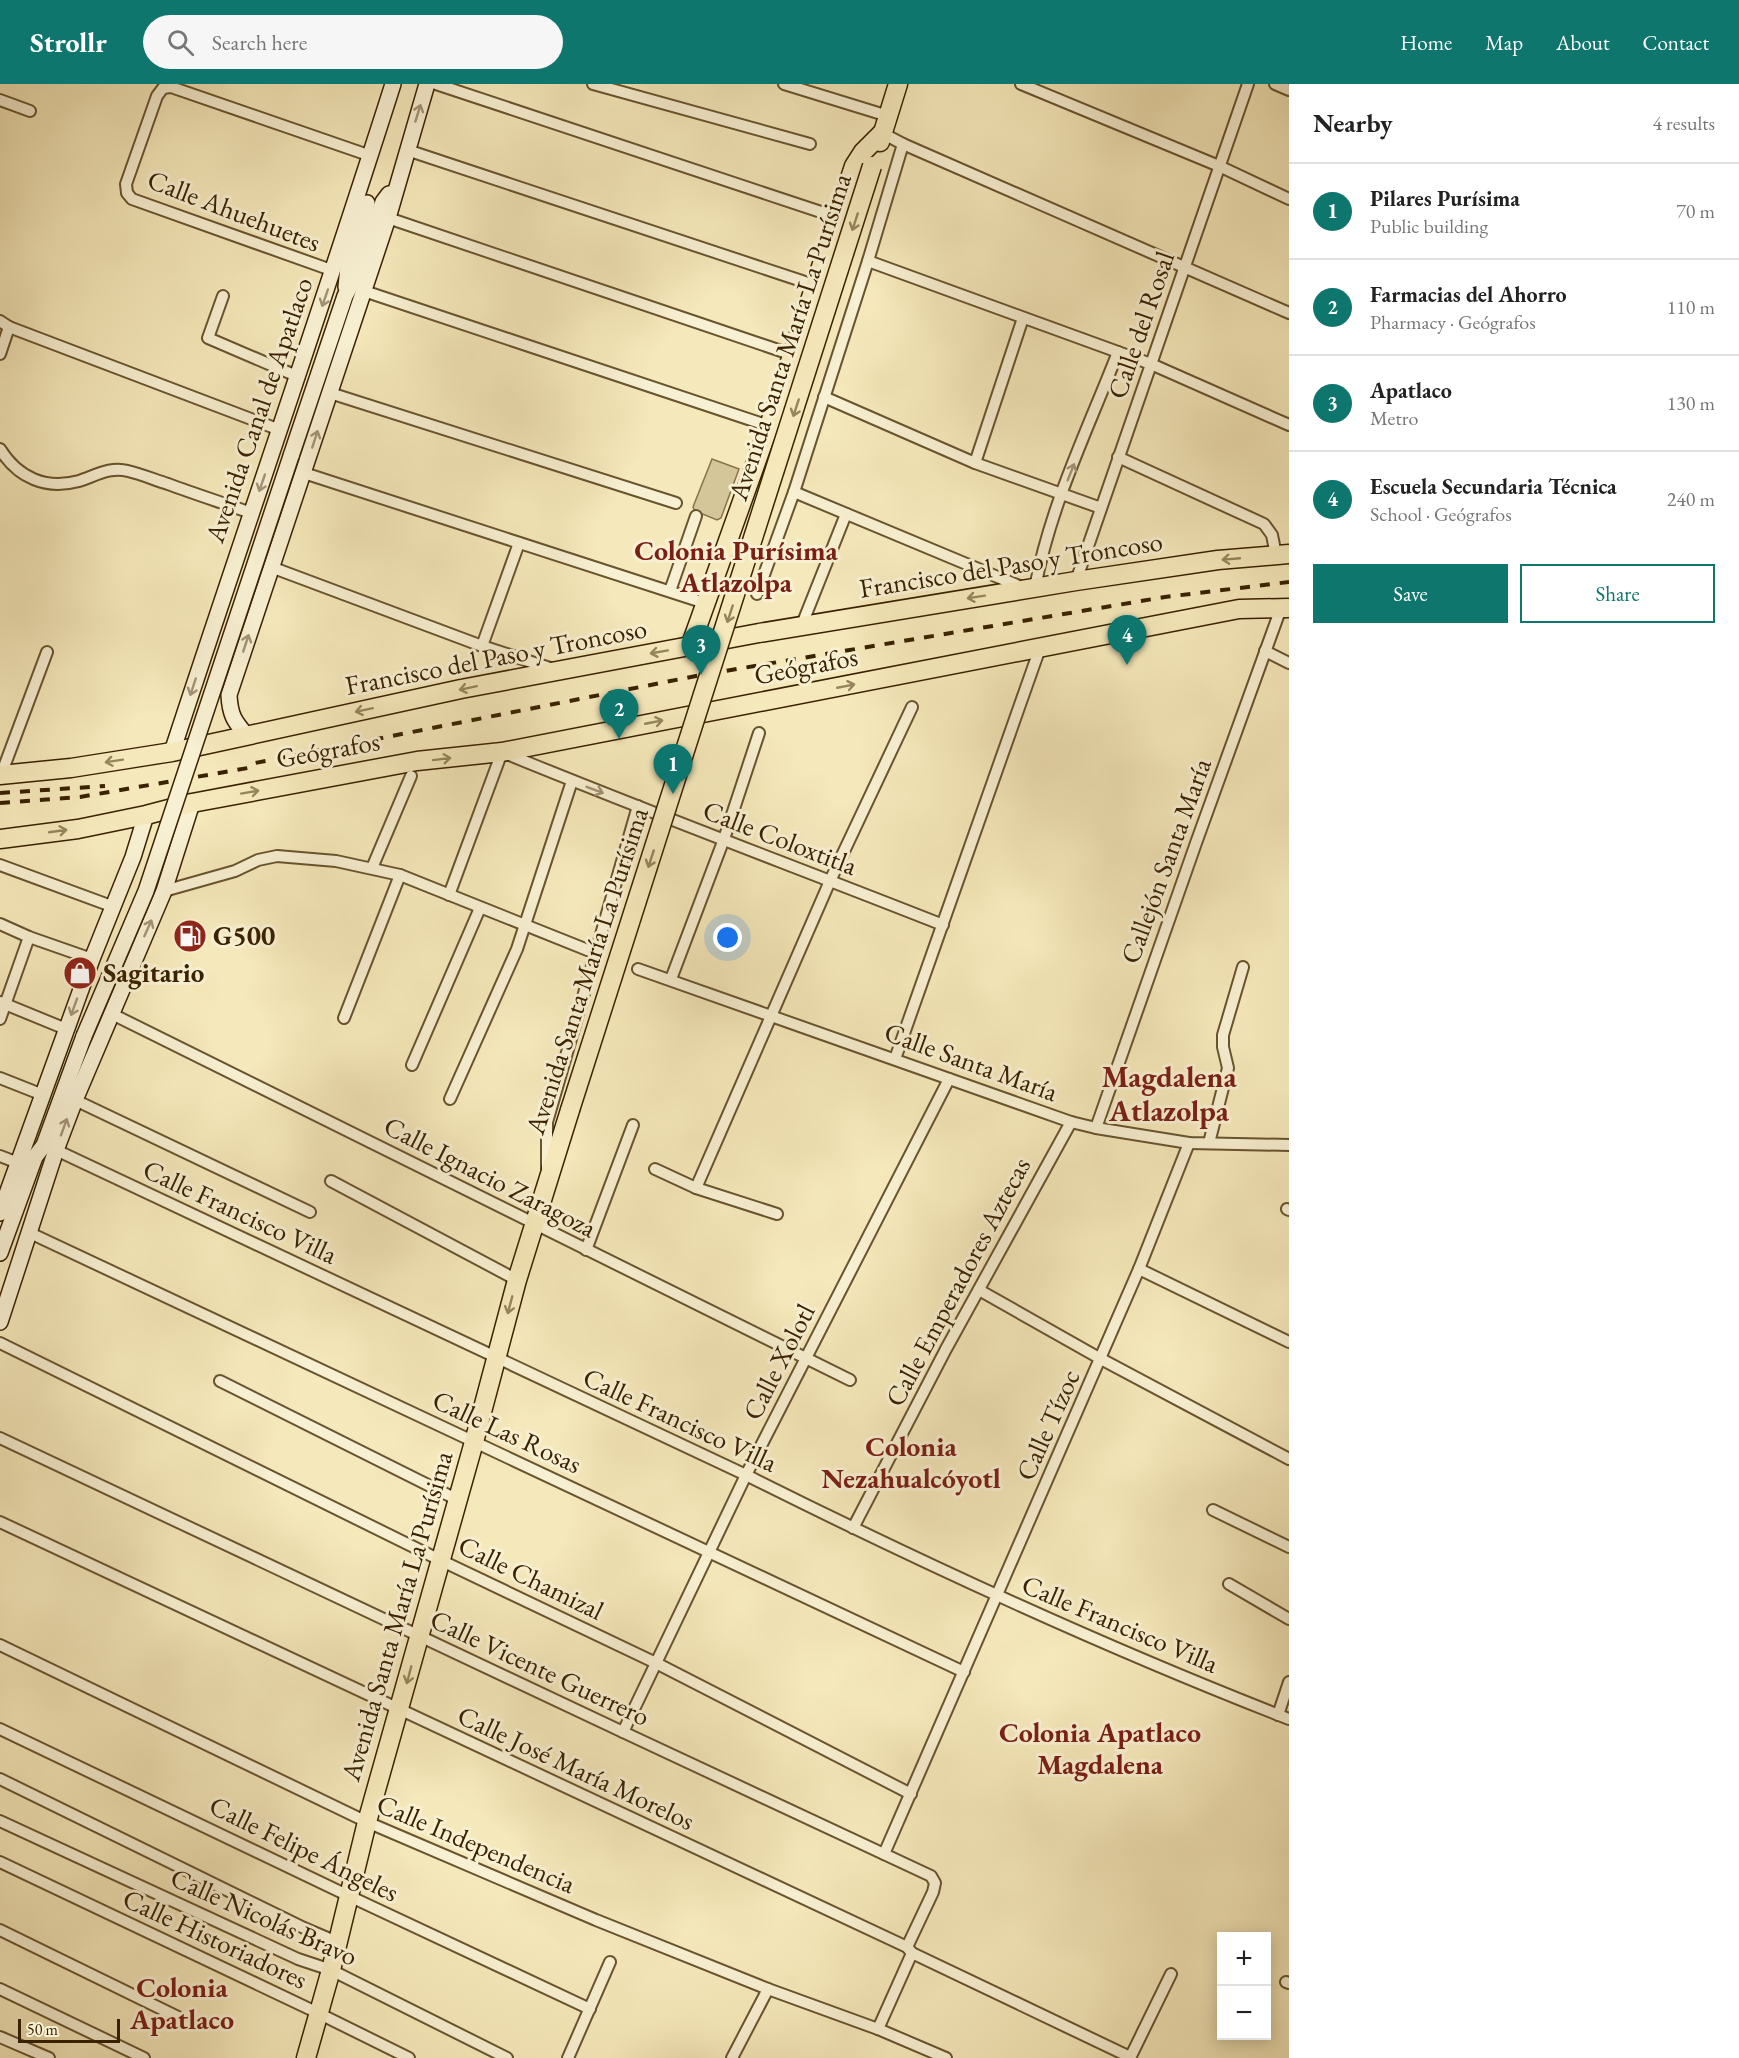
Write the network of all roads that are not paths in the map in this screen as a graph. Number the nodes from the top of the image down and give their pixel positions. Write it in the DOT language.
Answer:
graph roads {
  1 [pos="393,84"];
  2 [pos="427,84"];
  3 [pos="436,84"];
  4 [pos="593,84"];
  5 [pos="784,84"];
  6 [pos="898,84"];
  7 [pos="1021,84"];
  8 [pos="1248,84"];
  9 [pos="1275,84"];
  10 [pos="1289,90"];
  11 [pos="0,100"];
  12 [pos="30,111"];
  13 [pos="885,124"];
  14 [pos="810,144"];
  15 [pos="903,144"];
  16 [pos="407,150"];
  17 [pos="370,159"];
  18 [pos="1219,166"];
  19 [pos="398,183"];
  20 [pos="1289,199"];
  21 [pos="836,217"];
  22 [pos="388,218"];
  23 [pos="868,261"];
  24 [pos="1185,266"];
  25 [pos="334,271"];
  26 [pos="814,285"];
  27 [pos="364,291"];
  28 [pos="223,296"];
  29 [pos="345,296"];
  30 [pos="1289,313"];
  31 [pos="1023,318"];
  32 [pos="4,324"];
  33 [pos="1118,352"];
  34 [pos="0,354"];
  35 [pos="793,355"];
  36 [pos="1151,364"];
  37 [pos="298,377"];
  38 [pos="330,393"];
  39 [pos="824,397"];
  40 [pos="1289,425"];
  41 [pos="769,426"];
  42 [pos="280,430"];
  43 [pos="0,449"];
  44 [pos="1118,457"];
  45 [pos="975,463"];
  46 [pos="304,472"];
  47 [pos="794,492"];
  48 [pos="1062,495"];
  49 [pos="676,503"];
  50 [pos="1101,508"];
  51 [pos="251,513"];
  52 [pos="846,514"];
  53 [pos="696,516"];
  54 [pos="519,543"];
  55 [pos="1282,554"];
  56 [pos="271,567"];
  57 [pos="1076,581"];
  58 [pos="1031,588"];
  59 [pos="670,591"];
  60 [pos="757,594"];
  61 [pos="705,603"];
  62 [pos="1285,608"];
  63 [pos="801,627"];
  64 [pos="482,646"];
  65 [pos="690,647"];
  66 [pos="1040,648"];
  67 [pos="1265,651"];
  68 [pos="47,652"];
  69 [pos="202,659"];
  70 [pos="1289,663"];
  71 [pos="238,665"];
  72 [pos="555,670"];
  73 [pos="912,707"];
  74 [pos="759,733"];
  75 [pos="247,736"];
  76 [pos="172,752"];
  77 [pos="502,752"];
  78 [pos="0,775"];
  79 [pos="411,776"];
  80 [pos="572,781"];
  81 [pos="192,803"];
  82 [pos="638,806"];
  83 [pos="146,815"];
  84 [pos="0,839"];
  85 [pos="724,839"];
  86 [pos="133,857"];
  87 [pos="0,865"];
  88 [pos="372,868"];
  89 [pos="400,875"];
  90 [pos="830,881"];
  91 [pos="166,885"];
  92 [pos="448,895"];
  93 [pos="114,907"];
  94 [pos="480,908"];
  95 [pos="0,924"];
  96 [pos="943,925"];
  97 [pos="525,926"];
  98 [pos="29,937"];
  99 [pos="595,953"];
  100 [pos="92,959"];
  101 [pos="1244,967"];
  102 [pos="643,970"];
  103 [pos="671,980"];
  104 [pos="3,1003"];
  105 [pos="110,1013"];
  106 [pos="771,1016"];
  107 [pos="0,1018"];
  108 [pos="344,1018"];
  109 [pos="66,1029"];
  110 [pos="895,1059"];
  111 [pos="412,1065"];
  112 [pos="0,1078"];
  113 [pos="950,1079"];
  114 [pos="43,1095"];
  115 [pos="450,1099"];
  116 [pos="75,1100"];
  117 [pos="1071,1122"];
  118 [pos="633,1125"];
  119 [pos="1096,1128"];
  120 [pos="1189,1143"];
  121 [pos="1209,1143"];
  122 [pos="1289,1145"];
  123 [pos="50,1148"];
  124 [pos="0,1156"];
  125 [pos="18,1163"];
  126 [pos="655,1169"];
  127 [pos="330,1181"];
  128 [pos="696,1188"];
  129 [pos="546,1189"];
  130 [pos="310,1212"];
  131 [pos="0,1213"];
  132 [pos="777,1214"];
  133 [pos="536,1224"];
  134 [pos="30,1233"];
  135 [pos="586,1250"];
  136 [pos="0,1253"];
  137 [pos="1139,1269"];
  138 [pos="14,1279"];
  139 [pos="517,1280"];
  140 [pos="979,1290"];
  141 [pos="0,1322"];
  142 [pos="1289,1342"];
  143 [pos="0,1343"];
  144 [pos="496,1358"];
  145 [pos="806,1358"];
  146 [pos="1101,1359"];
  147 [pos="850,1380"];
  148 [pos="220,1381"];
  149 [pos="0,1438"];
  150 [pos="474,1442"];
  151 [pos="1289,1459"];
  152 [pos="746,1475"];
  153 [pos="458,1500"];
  154 [pos="1213,1510"];
  155 [pos="0,1522"];
  156 [pos="853,1528"];
  157 [pos="1289,1547"];
  158 [pos="709,1552"];
  159 [pos="440,1560"];
  160 [pos="1229,1584"];
  161 [pos="998,1596"];
  162 [pos="1289,1619"];
  163 [pos="419,1636"];
  164 [pos="0,1645"];
  165 [pos="656,1663"];
  166 [pos="964,1672"];
  167 [pos="1289,1683"];
  168 [pos="399,1710"];
  169 [pos="1284,1717"];
  170 [pos="0,1728"];
  171 [pos="623,1732"];
  172 [pos="0,1779"];
  173 [pos="911,1794"];
  174 [pos="0,1821"];
  175 [pos="367,1822"];
  176 [pos="884,1854"];
  177 [pos="0,1862"];
  178 [pos="349,1896"];
  179 [pos="0,1930"];
  180 [pos="337,1942"];
  181 [pos="910,1950"];
  182 [pos="610,1962"];
  183 [pos="331,1970"];
  184 [pos="1171,1974"];
  185 [pos="0,1989"];
  186 [pos="768,1989"];
  187 [pos="590,2009"];
  188 [pos="318,2013"];
  189 [pos="178,2018"];
  190 [pos="878,2029"];
  191 [pos="0,2037"];
  192 [pos="49,2058"];
  193 [pos="144,2058"];
  194 [pos="306,2058"];
  195 [pos="409,2058"];
  196 [pos="507,2058"];
  197 [pos="568,2058"];
  198 [pos="732,2058"];
  199 [pos="946,2058"];
  200 [pos="1130,2058"];
  1 -- 17 [label="street, Avenida Canal de Apatlaco"];
  16 -- 2 [label="street, one-way"];
  3 -- 21 [label="street"];
  4 -- 14 [label="street"];
  5 -- 13 [label="street"];
  6 -- 13 [label="main road, Avenida Santa María La Purísima"];
  7 -- 18 [label="street"];
  8 -- 18 [label="street, Calle del Rosal"];
  9 -- 10 [label="street"];
  11 -- 12 [label="street"];
  13 -- 15 [label="street"];
  13 -- 21 [label="main road"];
  13 -- 129 [label="main road, Avenida Santa María La Purísima, one-way, bridge"];
  15 -- 23 [label="street"];
  15 -- 24 [label="street"];
  16 -- 19 [label="street"];
  16 -- 26 [label="street"];
  17 -- 25 [label="street, Avenida Canal de Apatlaco"];
  17 -- 25 [label="street, Calle Ahuehuetes"];
  17 -- 29 [label="street"];
  18 -- 20 [label="street"];
  18 -- 24 [label="street, Calle del Rosal"];
  19 -- 22 [label="street"];
  19 -- 29 [label="street"];
  21 -- 26 [label="main road"];
  22 -- 27 [label="street"];
  22 -- 35 [label="street"];
  23 -- 31 [label="street"];
  23 -- 39 [label="street"];
  24 -- 30 [label="street"];
  24 -- 36 [label="street, Calle del Rosal"];
  25 -- 37 [label="street, Avenida Canal de Apatlaco, one-way"];
  26 -- 35 [label="main road"];
  27 -- 38 [label="street"];
  27 -- 41 [label="street"];
  28 -- 37 [label="street"];
  29 -- 123 [label="street, bridge"];
  31 -- 33 [label="street"];
  31 -- 45 [label="street"];
  32 -- 34 [label="street"];
  32 -- 42 [label="street"];
  33 -- 36 [label="street"];
  48 -- 33 [label="street, one-way"];
  35 -- 41 [label="main road"];
  36 -- 40 [label="street"];
  36 -- 44 [label="street, Calle del Rosal"];
  37 -- 42 [label="street, Avenida Canal de Apatlaco"];
  46 -- 38 [label="street, one-way"];
  38 -- 49 [label="street"];
  39 -- 45 [label="street"];
  39 -- 47 [label="street"];
  41 -- 61 [label="main road"];
  42 -- 51 [label="street, Avenida Canal de Apatlaco, one-way"];
  43 -- 51 [label="street"];
  44 -- 50 [label="street, Calle del Rosal"];
  44 -- 55 [label="street"];
  45 -- 48 [label="street"];
  46 -- 54 [label="street"];
  46 -- 56 [label="street"];
  47 -- 52 [label="street"];
  47 -- 60 [label="street"];
  48 -- 50 [label="street"];
  48 -- 58 [label="street"];
  50 -- 57 [label="street, Calle del Rosal"];
  51 -- 69 [label="street, Avenida Canal de Apatlaco"];
  52 -- 58 [label="street"];
  52 -- 63 [label="street"];
  53 -- 59 [label="street"];
  54 -- 59 [label="street"];
  54 -- 64 [label="street"];
  55 -- 57 [label="main road, Francisco del Paso y Troncoso, one-way"];
  56 -- 64 [label="street"];
  71 -- 56 [label="street, one-way"];
  57 -- 58 [label="main road, Francisco del Paso y Troncoso"];
  58 -- 63 [label="main road, Francisco del Paso y Troncoso, one-way"];
  59 -- 61 [label="street"];
  61 -- 65 [label="main road"];
  62 -- 66 [label="main road, Geógrafos"];
  62 -- 67 [label="street, Callejón Santa María"];
  63 -- 65 [label="main road, Francisco del Paso y Troncoso"];
  64 -- 72 [label="street"];
  65 -- 72 [label="main road, Francisco del Paso y Troncoso, one-way"];
  77 -- 66 [label="main road, Geógrafos, one-way"];
  66 -- 96 [label="street"];
  67 -- 70 [label="street"];
  67 -- 119 [label="street, Callejón Santa María"];
  68 -- 78 [label="street"];
  69 -- 71 [label="street"];
  69 -- 76 [label="street, Avenida Canal de Apatlaco, one-way"];
  71 -- 75 [label="street"];
  72 -- 75 [label="main road, Francisco del Paso y Troncoso, one-way"];
  73 -- 90 [label="street"];
  74 -- 85 [label="street"];
  75 -- 76 [label="main road, Francisco del Paso y Troncoso"];
  76 -- 78 [label="main road, Francisco del Paso y Troncoso, one-way"];
  77 -- 80 [label="street, Calle Coloxtitla"];
  81 -- 77 [label="main road, Geógrafos, one-way"];
  77 -- 92 [label="street"];
  79 -- 88 [label="street"];
  80 -- 82 [label="street, Calle Coloxtitla, one-way"];
  80 -- 97 [label="street"];
  81 -- 83 [label="main road"];
  81 -- 91 [label="street"];
  82 -- 85 [label="street, Calle Coloxtitla"];
  82 -- 99 [label="street, Avenida Santa María La Purísima"];
  84 -- 83 [label="main road, one-way"];
  83 -- 86 [label="street"];
  85 -- 90 [label="street, Calle Coloxtitla"];
  85 -- 103 [label="street"];
  86 -- 91 [label="street"];
  86 -- 93 [label="street"];
  87 -- 93 [label="street"];
  88 -- 89 [label="street"];
  88 -- 91 [label="street"];
  89 -- 92 [label="street"];
  89 -- 108 [label="street"];
  90 -- 96 [label="street, Calle Coloxtitla"];
  90 -- 106 [label="street"];
  105 -- 91 [label="street, one-way"];
  92 -- 94 [label="street"];
  93 -- 100 [label="street"];
  94 -- 97 [label="street"];
  94 -- 111 [label="street"];
  95 -- 98 [label="street"];
  96 -- 110 [label="street"];
  97 -- 99 [label="street"];
  97 -- 115 [label="street"];
  98 -- 100 [label="street"];
  98 -- 104 [label="street"];
  99 -- 129 [label="street, Avenida Santa María La Purísima"];
  100 -- 109 [label="street, one-way"];
  101 -- 121 [label="street"];
  102 -- 103 [label="street, Calle Santa María"];
  103 -- 106 [label="street, Calle Santa María"];
  104 -- 107 [label="street"];
  104 -- 109 [label="street"];
  105 -- 116 [label="street"];
  105 -- 133 [label="street, Calle Ignacio Zaragoza"];
  106 -- 110 [label="street, Calle Santa María"];
  106 -- 128 [label="street"];
  109 -- 114 [label="street"];
  110 -- 113 [label="street, Calle Santa María"];
  112 -- 114 [label="street"];
  113 -- 117 [label="street, Calle Santa María"];
  113 -- 145 [label="street, Calle Xolotl"];
  114 -- 125 [label="street"];
  123 -- 116 [label="street, one-way"];
  116 -- 130 [label="street"];
  117 -- 119 [label="street, Calle Santa María"];
  117 -- 140 [label="street, Calle Emperadores Aztecas"];
  118 -- 135 [label="street"];
  119 -- 120 [label="street, Calle Santa María"];
  120 -- 121 [label="street, Calle Santa María"];
  120 -- 137 [label="street, Calle Tízoc"];
  121 -- 122 [label="street, Calle Santa María"];
  123 -- 134 [label="street"];
  123 -- 136 [label="street"];
  123 -- 138 [label="street"];
  123 -- 144 [label="street, Calle Francisco Villa"];
  124 -- 125 [label="street"];
  125 -- 131 [label="street"];
  126 -- 128 [label="street"];
  127 -- 139 [label="street"];
  128 -- 132 [label="street"];
  129 -- 133 [label="main road, Avenida Santa María La Purísima"];
  133 -- 135 [label="street, Calle Ignacio Zaragoza"];
  133 -- 139 [label="main road, Avenida Santa María La Purísima"];
  134 -- 138 [label="street"];
  134 -- 150 [label="street, Calle Las Rosas"];
  135 -- 145 [label="street, Calle Ignacio Zaragoza"];
  137 -- 142 [label="street"];
  137 -- 146 [label="street, Calle Tízoc"];
  138 -- 141 [label="street"];
  139 -- 144 [label="main road, Avenida Santa María La Purísima, one-way"];
  140 -- 146 [label="street"];
  140 -- 156 [label="street, Calle Emperadores Aztecas"];
  143 -- 159 [label="street, Calle Chamizal"];
  144 -- 150 [label="main road, Avenida Santa María La Purísima"];
  144 -- 152 [label="street, Calle Francisco Villa"];
  145 -- 147 [label="street, Calle Ignacio Zaragoza"];
  145 -- 152 [label="street, Calle Xolotl"];
  146 -- 151 [label="street"];
  146 -- 161 [label="street, Calle Tízoc"];
  148 -- 153 [label="street"];
  149 -- 163 [label="street, Calle Vicente Guerrero"];
  150 -- 153 [label="main road, Avenida Santa María La Purísima"];
  150 -- 158 [label="street, Calle Las Rosas"];
  152 -- 156 [label="street, Calle Francisco Villa"];
  152 -- 158 [label="street, Calle Xolotl"];
  153 -- 159 [label="main road, Avenida Santa María La Purísima"];
  154 -- 157 [label="street"];
  155 -- 168 [label="street, Calle José María Morelos"];
  156 -- 161 [label="street, Calle Francisco Villa"];
  158 -- 165 [label="street, Calle Xolotl"];
  158 -- 166 [label="street, Calle Las Rosas"];
  159 -- 163 [label="main road, Avenida Santa María La Purísima"];
  159 -- 165 [label="street, Calle Chamizal"];
  160 -- 162 [label="street"];
  161 -- 166 [label="street, Calle Tízoc"];
  161 -- 169 [label="street, Calle Francisco Villa"];
  163 -- 168 [label="main road, Avenida Santa María La Purísima, one-way"];
  163 -- 171 [label="street, Calle Vicente Guerrero"];
  164 -- 175 [label="street, Calle Independencia"];
  165 -- 171 [label="street, Calle Xolotl"];
  165 -- 173 [label="street, Calle Chamizal"];
  166 -- 173 [label="street, Calle Tízoc"];
  167 -- 169 [label="street"];
  168 -- 175 [label="main road, Avenida Santa María La Purísima"];
  168 -- 181 [label="street, Calle José María Morelos"];
  170 -- 178 [label="street, Calle Felipe Ángeles"];
  171 -- 176 [label="street, Calle Vicente Guerrero"];
  172 -- 180 [label="street"];
  173 -- 176 [label="street, Calle Tízoc"];
  174 -- 183 [label="street, Calle Nicolás Bravo"];
  175 -- 178 [label="main road, Avenida Santa María La Purísima"];
  175 -- 186 [label="street, Calle Independencia"];
  176 -- 181 [label="street, Calle Vicente Guerrero"];
  177 -- 188 [label="street, Calle Historiadores"];
  178 -- 180 [label="main road, Avenida Santa María La Purísima"];
  178 -- 187 [label="street, Calle Felipe Ángeles"];
  179 -- 189 [label="street"];
  180 -- 183 [label="main road, Avenida Santa María La Purísima"];
  181 -- 190 [label="street"];
  181 -- 200 [label="street, Calle José María Morelos"];
  182 -- 187 [label="street"];
  183 -- 188 [label="main road, Avenida Santa María La Purísima"];
  183 -- 196 [label="street, Calle Nicolás Bravo"];
  184 -- 200 [label="street"];
  185 -- 193 [label="street"];
  186 -- 190 [label="street, Calle Independencia"];
  186 -- 198 [label="street"];
  187 -- 197 [label="street"];
  188 -- 194 [label="main road, Avenida Santa María La Purísima"];
  188 -- 195 [label="street, Calle Historiadores"];
  190 -- 199 [label="street, Calle Independencia"];
  191 -- 192 [label="street"];
}
